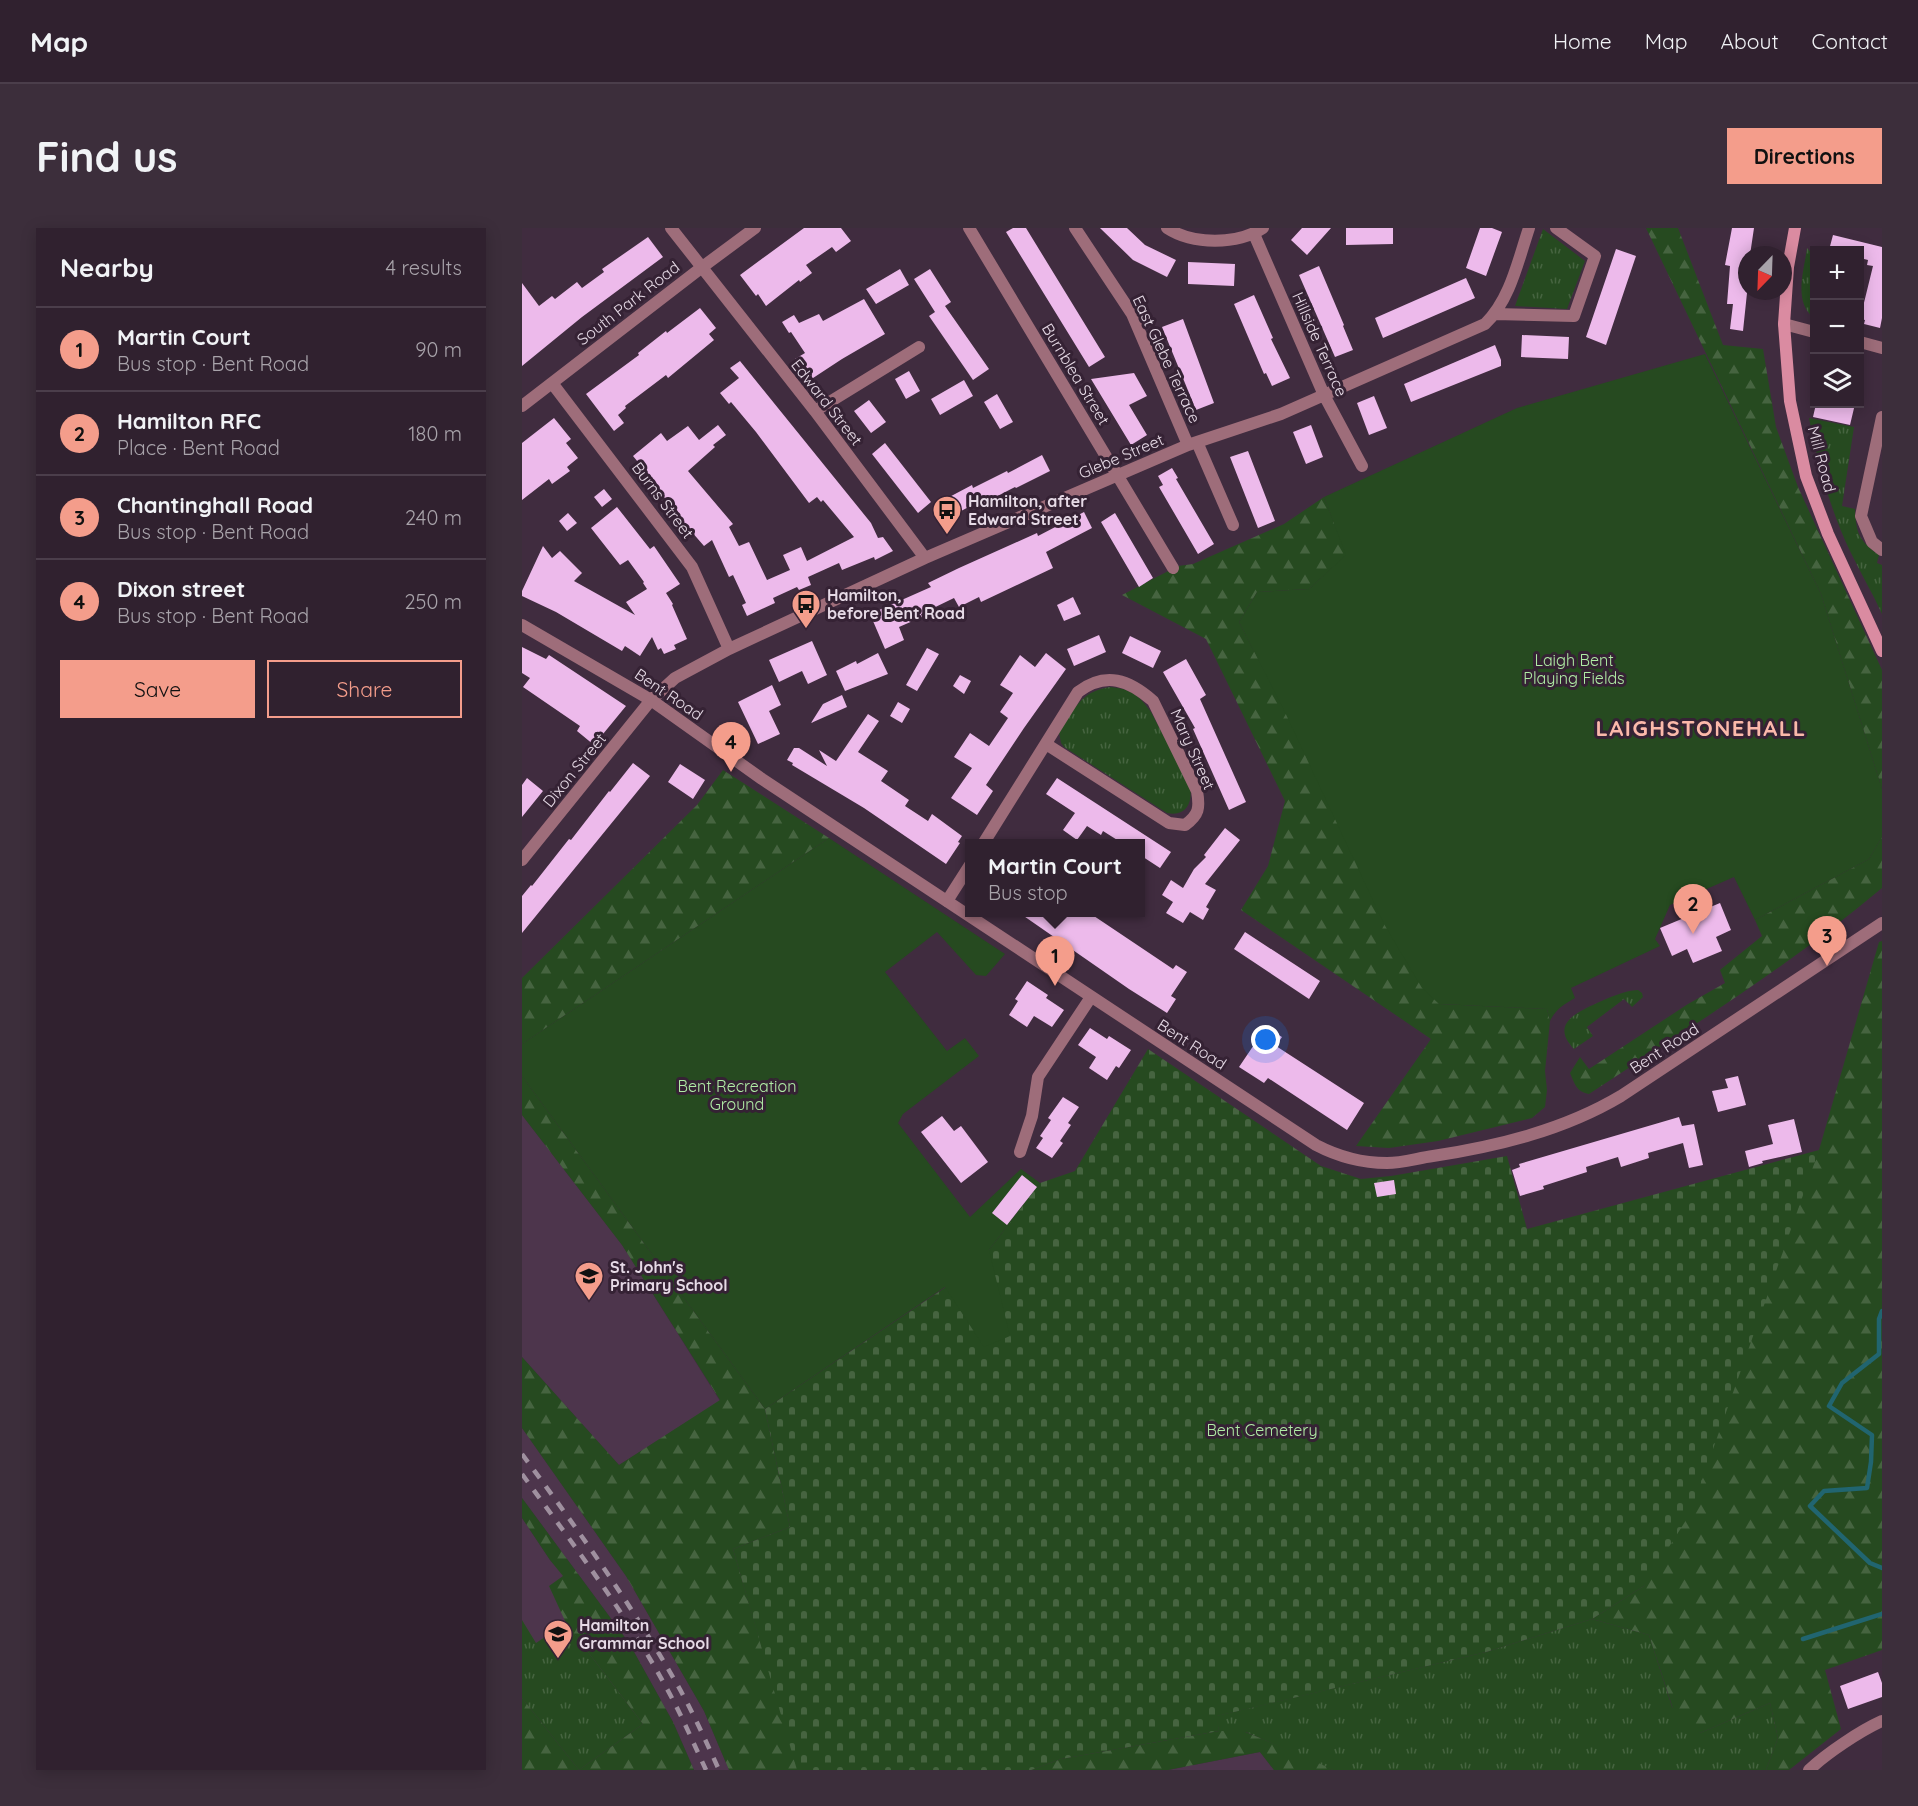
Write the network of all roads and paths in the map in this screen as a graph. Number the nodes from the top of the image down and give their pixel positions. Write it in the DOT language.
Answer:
graph roads {
  1 [pos="671,228"];
  2 [pos="755,228"];
  3 [pos="969,228"];
  4 [pos="1075,228"];
  5 [pos="1167,228"];
  6 [pos="1529,228"];
  7 [pos="1556,228"];
  8 [pos="1795,228"];
  9 [pos="1258,231"];
  10 [pos="701,268"];
  11 [pos="1495,314"];
  12 [pos="1784,324"];
  13 [pos="1810,331"];
  14 [pos="1864,343"];
  15 [pos="919,347"];
  16 [pos="1882,348"];
  17 [pos="552,383"];
  18 [pos="1324,395"];
  19 [pos="522,406"];
  20 [pos="815,411"];
  21 [pos="1882,418"];
  22 [pos="1192,443"];
  23 [pos="1362,466"];
  24 [pos="1118,475"];
  25 [pos="1233,525"];
  26 [pos="1882,550"];
  27 [pos="925,558"];
  28 [pos="1173,568"];
  29 [pos="522,625"];
  30 [pos="729,649"];
  31 [pos="1882,651"];
  32 [pos="651,700"];
  33 [pos="1046,744"];
  34 [pos="986,839"];
  35 [pos="522,860"];
  36 [pos="965,872"];
  37 [pos="947,901"];
  38 [pos="965,913"];
  39 [pos="971,917"];
  40 [pos="1882,923"];
  41 [pos="1090,998"];
  42 [pos="1020,1152"];
  43 [pos="1882,1721"];
  44 [pos="1809,1770"];
  1 -- 10 [label="street, Edward Street"];
  2 -- 10 [label="street, South Park Road"];
  3 -- 24 [label="street, Burnblea Street"];
  4 -- 22 [label="street, East Glebe Terrace"];
  5 -- 9 [label="street"];
  6 -- 11 [label="street, Glebe Street"];
  7 -- 11 [label="street"];
  8 -- 12 [label="main road, Mill Road"];
  9 -- 18 [label="street, Hillside Terrace"];
  10 -- 17 [label="street, South Park Road"];
  10 -- 20 [label="street, Edward Street"];
  11 -- 18 [label="street, Glebe Street"];
  12 -- 13 [label="street"];
  12 -- 31 [label="main road, Mill Road"];
  14 -- 16 [label="street"];
  15 -- 20 [label="street"];
  17 -- 19 [label="street, South Park Road"];
  17 -- 30 [label="street, Burns Street"];
  18 -- 22 [label="street, Glebe Street"];
  18 -- 23 [label="street, Hillside Terrace"];
  20 -- 27 [label="street, Edward Street"];
  21 -- 26 [label="street"];
  22 -- 24 [label="street, Glebe Street"];
  22 -- 25 [label="street, East Glebe Terrace"];
  24 -- 27 [label="street, Glebe Street"];
  24 -- 28 [label="street, Burnblea Street"];
  27 -- 30 [label="street, Glebe Street"];
  29 -- 32 [label="street, Bent Road"];
  30 -- 32 [label="street, Glebe Street"];
  32 -- 35 [label="street, Dixon Street"];
  32 -- 37 [label="street, Bent Road"];
  33 -- 33 [label="street, Mary Street"];
  33 -- 34 [label="street, Mary Street"];
  36 -- 37 [label="street"];
  37 -- 38 [label="street, Bent Road"];
  39 -- 41 [label="street, Bent Road"];
  40 -- 41 [label="street, Bent Road"];
  41 -- 42 [label="street"];
  43 -- 44 [label="street"];
}
